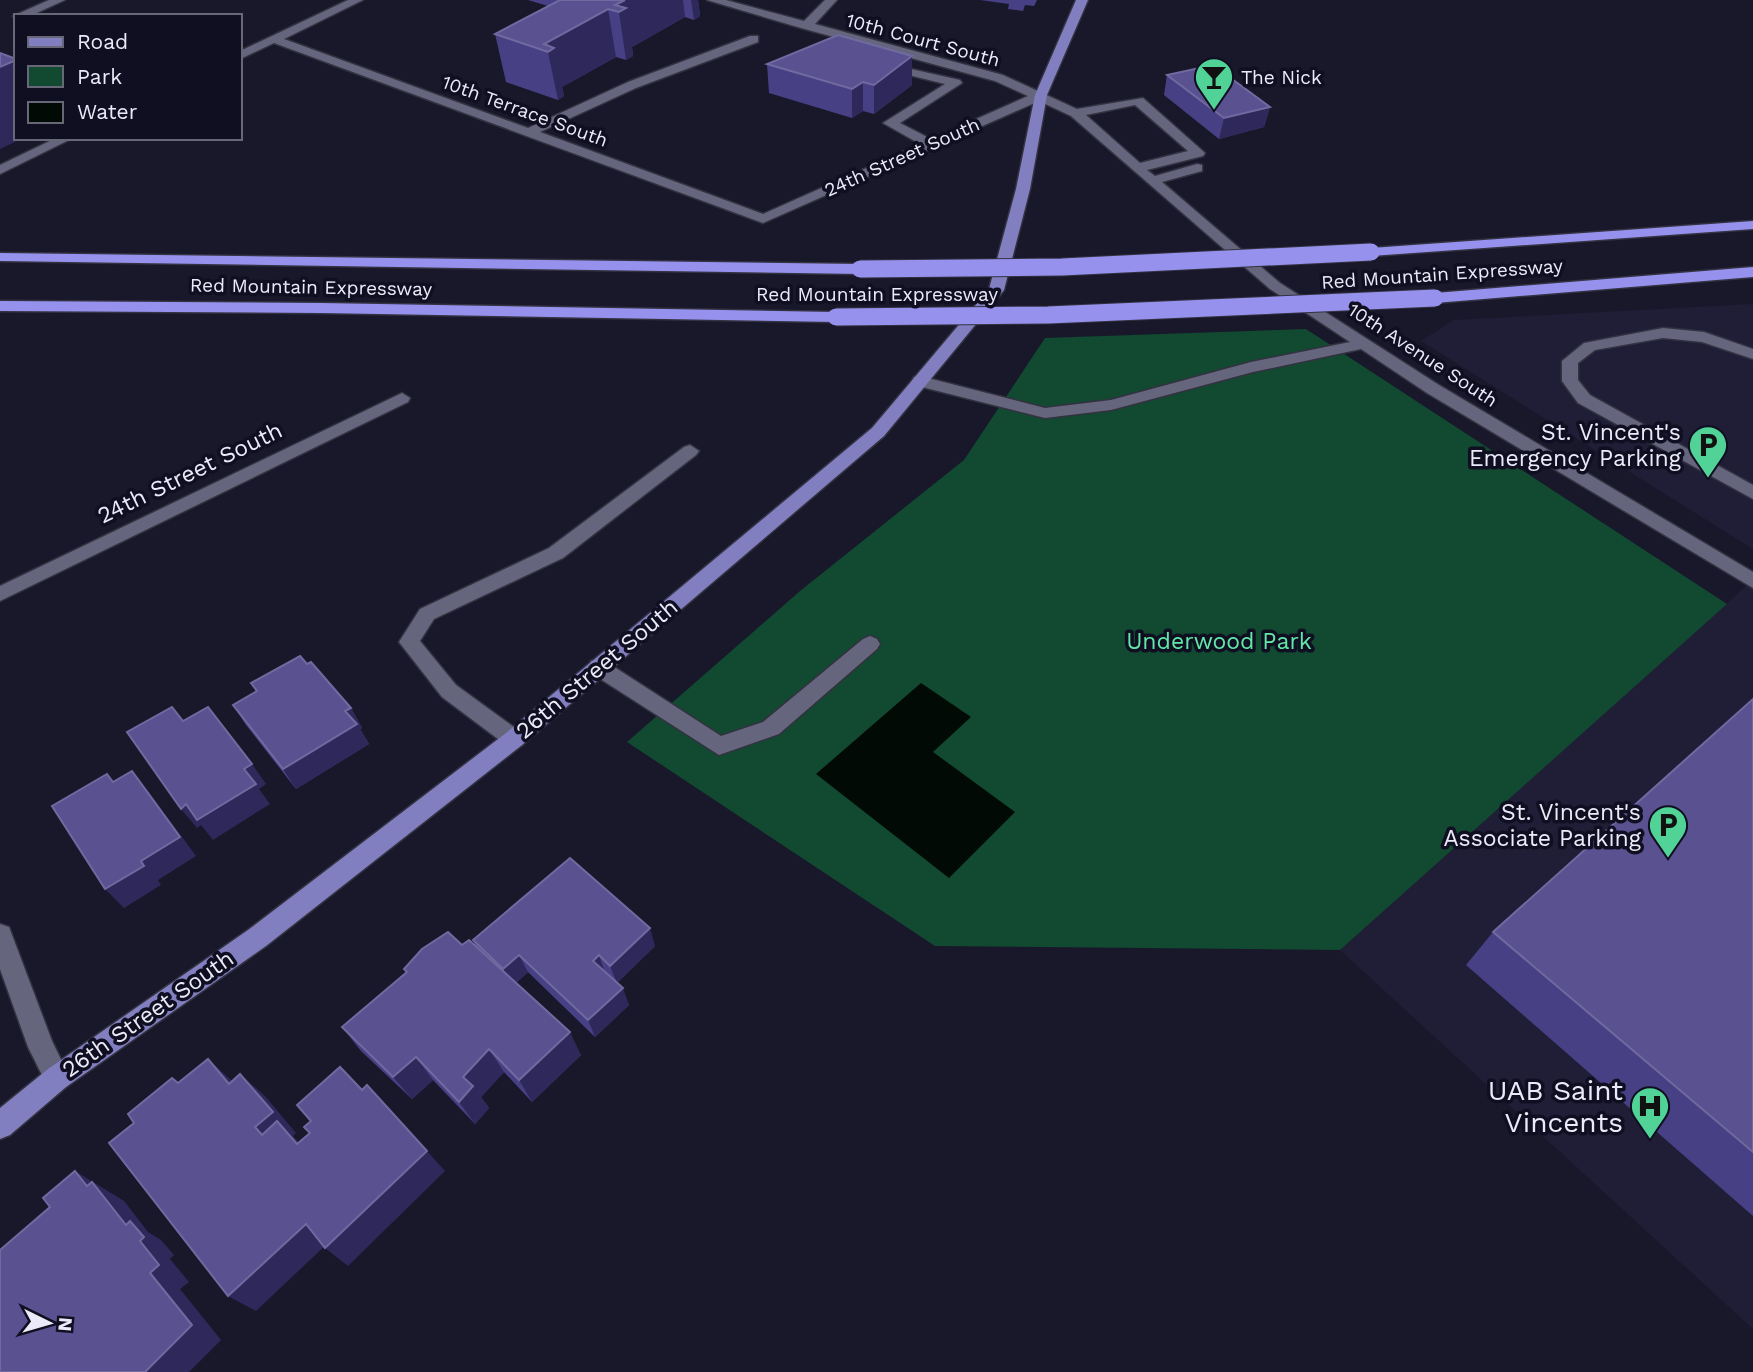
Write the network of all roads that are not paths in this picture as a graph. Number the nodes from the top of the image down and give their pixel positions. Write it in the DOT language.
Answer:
graph roads {
  1 [pos="59,0"];
  2 [pos="357,0"];
  3 [pos="713,0"];
  4 [pos="831,0"];
  5 [pos="1082,0"];
  6 [pos="22,14"];
  7 [pos="805,26"];
  8 [pos="754,39"];
  9 [pos="273,40"];
  10 [pos="900,51"];
  11 [pos="242,54"];
  12 [pos="974,71"];
  13 [pos="956,83"];
  14 [pos="1041,95"];
  15 [pos="1076,113"];
  16 [pos="528,133"];
  17 [pos="63,140"];
  18 [pos="932,145"];
  19 [pos="1137,168"];
  20 [pos="1197,168"];
  21 [pos="0,170"];
  22 [pos="1152,181"];
  23 [pos="763,219"];
  24 [pos="1753,225"];
  25 [pos="0,257"];
  26 [pos="1753,272"];
  27 [pos="0,306"];
  28 [pos="1364,344"];
  29 [pos="1753,354"];
  30 [pos="920,381"];
  31 [pos="402,398"];
  32 [pos="690,451"];
  33 [pos="1753,493"];
  34 [pos="1753,581"];
  35 [pos="0,594"];
  36 [pos="870,644"];
  37 [pos="598,667"];
  38 [pos="514,738"];
  39 [pos="0,935"];
  40 [pos="57,1078"];
  41 [pos="0,1125"];
  1 -- 6 [label="street"];
  2 -- 9 [label="street"];
  3 -- 7 [label="street, 10th Court South"];
  4 -- 7 [label="street"];
  5 -- 14 [label="main road"];
  7 -- 10 [label="street, 10th Court South"];
  8 -- 16 [label="street"];
  9 -- 11 [label="street"];
  9 -- 16 [label="street, 10th Terrace South"];
  10 -- 12 [label="street, 10th Court South"];
  10 -- 13 [label="street"];
  12 -- 13 [label="street"];
  12 -- 14 [label="street, 10th Court South"];
  13 -- 18 [label="street"];
  14 -- 15 [label="street, 10th Avenue South"];
  14 -- 18 [label="street, 24th Street South"];
  14 -- 30 [label="main road, 26th Street South"];
  15 -- 19 [label="street, 10th Avenue South"];
  15 -- 19 [label="street"];
  16 -- 23 [label="street, 10th Terrace South"];
  17 -- 21 [label="street"];
  18 -- 23 [label="street, 24th Street South"];
  19 -- 22 [label="street, 10th Avenue South"];
  20 -- 22 [label="street"];
  22 -- 28 [label="street, 10th Avenue South"];
  24 -- 25 [label="highway, Red Mountain Expressway, bridge"];
  26 -- 27 [label="highway, Red Mountain Expressway, bridge"];
  28 -- 30 [label="street"];
  28 -- 34 [label="street, 10th Avenue South"];
  29 -- 33 [label="street"];
  30 -- 37 [label="main road, 26th Street South"];
  31 -- 35 [label="street, 24th Street South"];
  32 -- 38 [label="street"];
  36 -- 37 [label="street"];
  37 -- 38 [label="main road, 26th Street South"];
  38 -- 40 [label="main road, 26th Street South"];
  39 -- 40 [label="street"];
  40 -- 41 [label="main road, 26th Street South"];
}
